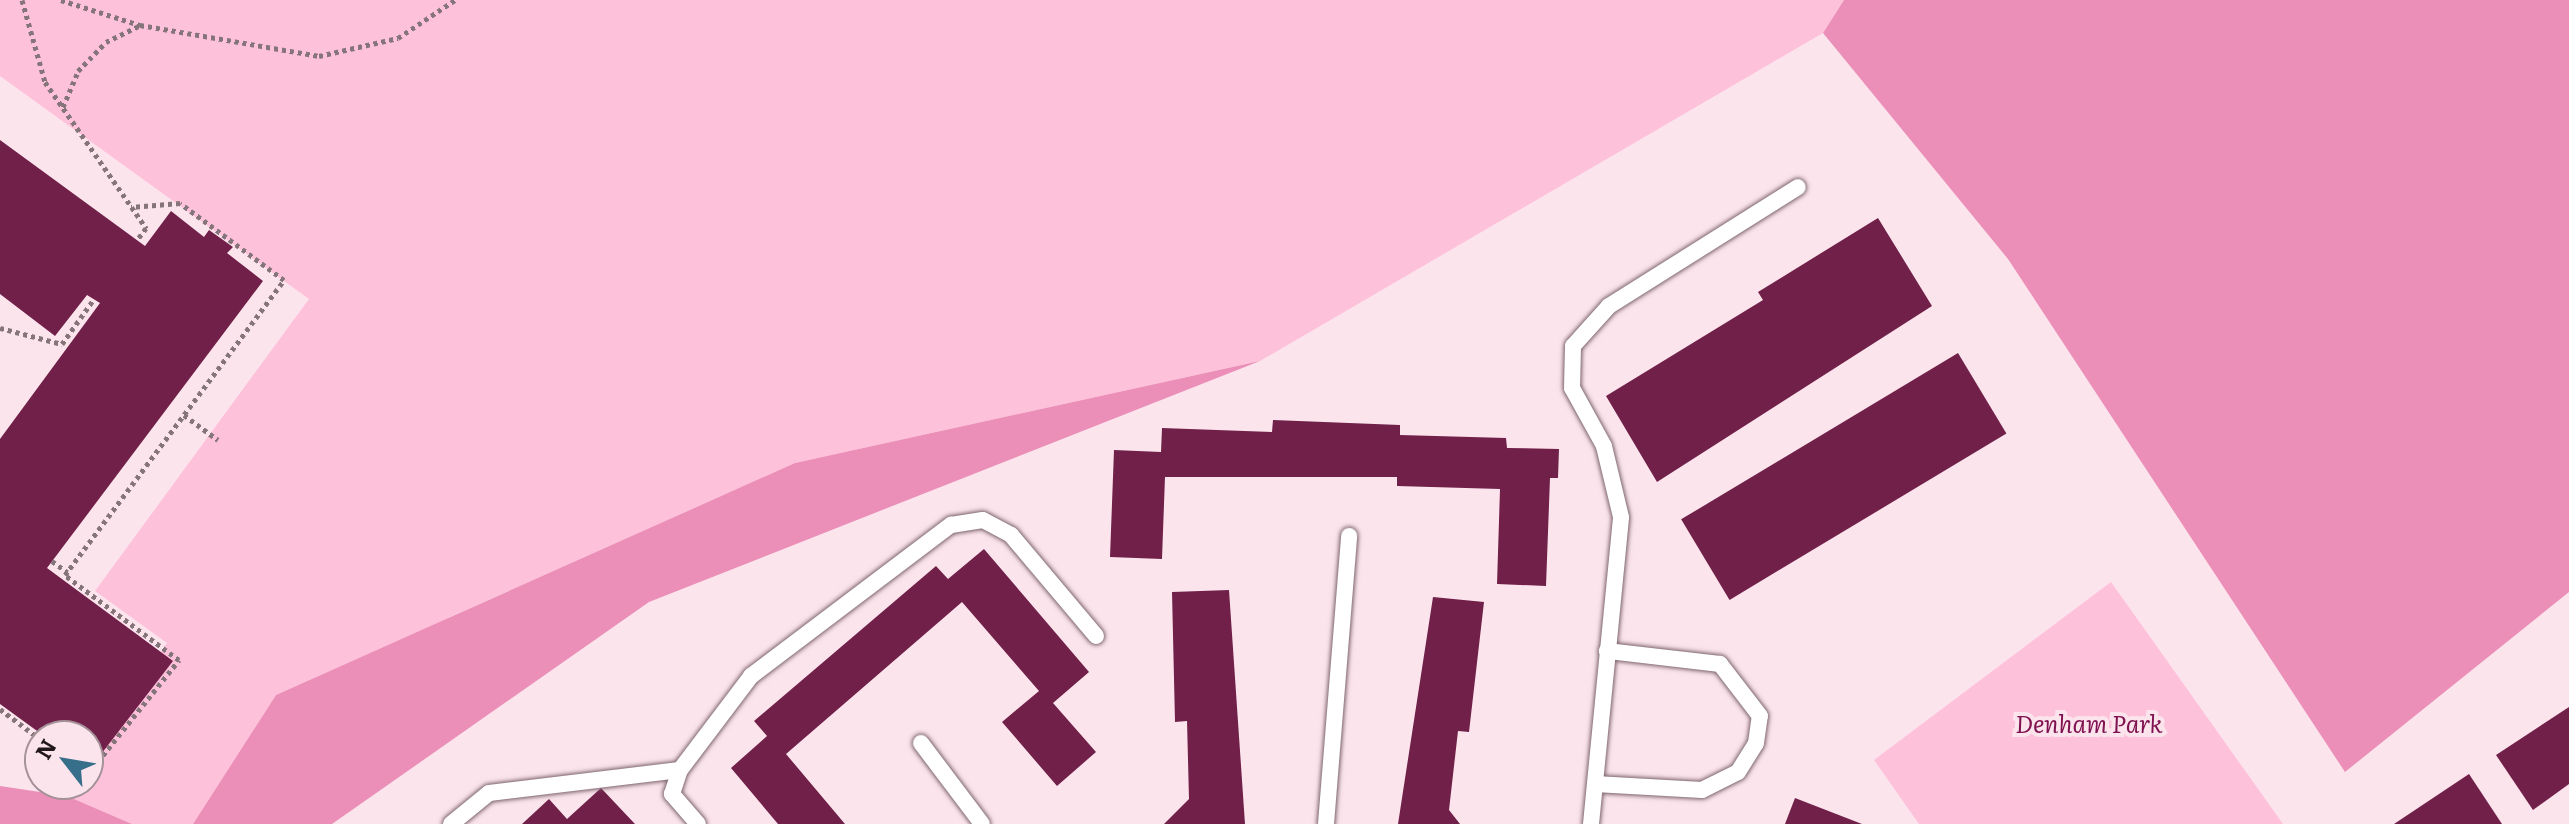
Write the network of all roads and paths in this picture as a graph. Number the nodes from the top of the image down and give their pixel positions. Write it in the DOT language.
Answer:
graph roads {
  1 [pos="22,0"];
  2 [pos="61,0"];
  3 [pos="455,0"];
  4 [pos="140,25"];
  5 [pos="63,107"];
  6 [pos="1798,187"];
  7 [pos="131,207"];
  8 [pos="137,240"];
  9 [pos="94,299"];
  10 [pos="0,328"];
  11 [pos="184,415"];
  12 [pos="218,440"];
  13 [pos="1349,536"];
  14 [pos="52,561"];
  15 [pos="67,572"];
  16 [pos="1096,636"];
  17 [pos="1607,651"];
  18 [pos="0,709"];
  19 [pos="24,727"];
  20 [pos="921,743"];
  21 [pos="104,754"];
  22 [pos="680,770"];
  23 [pos="1595,784"];
  24 [pos="451,824"];
  25 [pos="698,824"];
  26 [pos="982,824"];
  27 [pos="1326,824"];
  28 [pos="1591,824"];
  1 -- 5 [label="path"];
  2 -- 4 [label="path"];
  3 -- 4 [label="path"];
  4 -- 5 [label="path"];
  5 -- 7 [label="path"];
  6 -- 17 [label="lane"];
  7 -- 8 [label="path"];
  7 -- 11 [label="path"];
  9 -- 10 [label="path"];
  11 -- 12 [label="path"];
  11 -- 15 [label="path"];
  13 -- 27 [label="lane"];
  14 -- 15 [label="path"];
  15 -- 21 [label="path"];
  16 -- 22 [label="lane"];
  17 -- 23 [label="lane"];
  17 -- 23 [label="lane"];
  18 -- 19 [label="path"];
  20 -- 26 [label="lane"];
  22 -- 24 [label="lane"];
  22 -- 25 [label="lane"];
  23 -- 28 [label="lane"];
}
